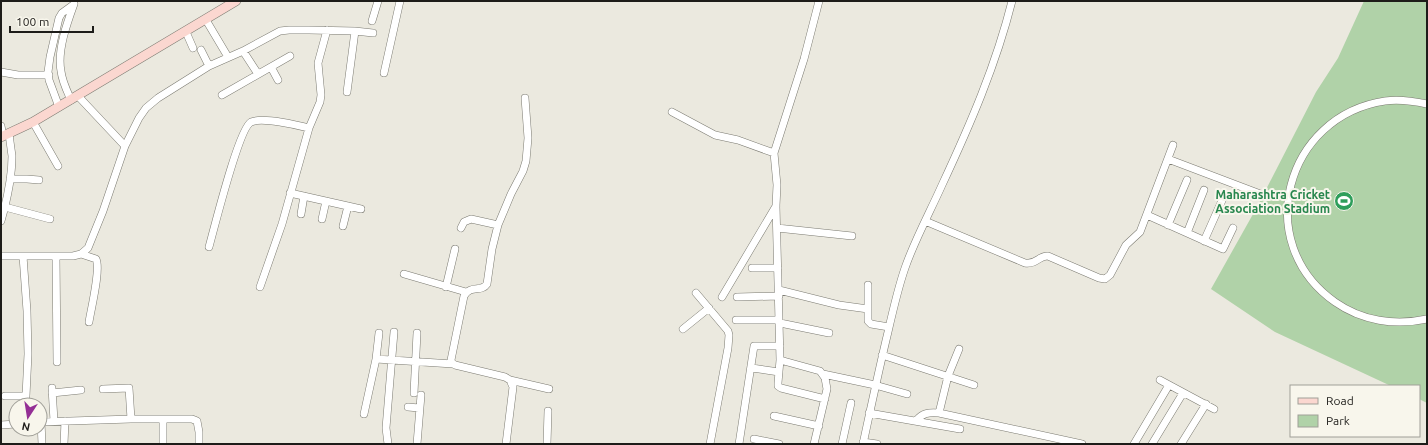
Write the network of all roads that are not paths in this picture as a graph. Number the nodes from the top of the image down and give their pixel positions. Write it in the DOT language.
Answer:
graph roads {
  1 [pos="236,1"];
  2 [pos="378,1"];
  3 [pos="400,1"];
  4 [pos="819,1"];
  5 [pos="1012,1"];
  6 [pos="74,3"];
  7 [pos="206,20"];
  8 [pos="372,21"];
  9 [pos="327,30"];
  10 [pos="355,31"];
  11 [pos="186,32"];
  12 [pos="373,33"];
  13 [pos="193,48"];
  14 [pos="202,50"];
  15 [pos="243,51"];
  16 [pos="290,56"];
  17 [pos="228,57"];
  18 [pos="209,66"];
  19 [pos="271,67"];
  20 [pos="1,72"];
  21 [pos="384,72"];
  22 [pos="258,74"];
  23 [pos="49,76"];
  24 [pos="278,80"];
  25 [pos="347,92"];
  26 [pos="222,95"];
  27 [pos="74,98"];
  28 [pos="525,98"];
  29 [pos="1427,104"];
  30 [pos="59,107"];
  31 [pos="672,112"];
  32 [pos="33,122"];
  33 [pos="1,126"];
  34 [pos="309,128"];
  35 [pos="4,136"];
  36 [pos="1173,145"];
  37 [pos="125,146"];
  38 [pos="774,153"];
  39 [pos="1168,159"];
  40 [pos="58,166"];
  41 [pos="10,179"];
  42 [pos="40,180"];
  43 [pos="1187,180"];
  44 [pos="1204,190"];
  45 [pos="290,193"];
  46 [pos="1263,195"];
  47 [pos="304,196"];
  48 [pos="1224,196"];
  49 [pos="326,201"];
  50 [pos="348,206"];
  51 [pos="776,206"];
  52 [pos="5,207"];
  53 [pos="361,209"];
  54 [pos="301,214"];
  55 [pos="1147,215"];
  56 [pos="50,219"];
  57 [pos="322,219"];
  58 [pos="1,221"];
  59 [pos="925,221"];
  60 [pos="498,225"];
  61 [pos="1168,225"];
  62 [pos="344,226"];
  63 [pos="461,228"];
  64 [pos="777,228"];
  65 [pos="1233,228"];
  66 [pos="1186,233"];
  67 [pos="852,236"];
  68 [pos="1204,241"];
  69 [pos="209,247"];
  70 [pos="456,249"];
  71 [pos="81,254"];
  72 [pos="1,256"];
  73 [pos="23,256"];
  74 [pos="56,256"];
  75 [pos="752,268"];
  76 [pos="778,268"];
  77 [pos="404,274"];
  78 [pos="868,285"];
  79 [pos="260,287"];
  80 [pos="446,287"];
  81 [pos="466,292"];
  82 [pos="696,293"];
  83 [pos="779,293"];
  84 [pos="722,297"];
  85 [pos="737,297"];
  86 [pos="709,308"];
  87 [pos="868,309"];
  88 [pos="1427,319"];
  89 [pos="736,320"];
  90 [pos="779,321"];
  91 [pos="89,322"];
  92 [pos="889,327"];
  93 [pos="683,329"];
  94 [pos="394,332"];
  95 [pos="379,333"];
  96 [pos="417,333"];
  97 [pos="829,333"];
  98 [pos="780,346"];
  99 [pos="959,349"];
  100 [pos="882,356"];
  101 [pos="376,359"];
  102 [pos="392,360"];
  103 [pos="780,360"];
  104 [pos="57,362"];
  105 [pos="416,362"];
  106 [pos="453,364"];
  107 [pos="752,368"];
  108 [pos="779,372"];
  109 [pos="823,374"];
  110 [pos="948,376"];
  111 [pos="510,380"];
  112 [pos="1160,380"];
  113 [pos="875,385"];
  114 [pos="974,385"];
  115 [pos="1169,386"];
  116 [pos="103,389"];
  117 [pos="549,389"];
  118 [pos="81,390"];
  119 [pos="1183,392"];
  120 [pos="907,394"];
  121 [pos="5,396"];
  122 [pos="825,399"];
  123 [pos="851,403"];
  124 [pos="1206,404"];
  125 [pos="408,407"];
  126 [pos="420,408"];
  127 [pos="1214,409"];
  128 [pos="548,411"];
  129 [pos="939,412"];
  130 [pos="868,413"];
  131 [pos="364,414"];
  132 [pos="774,416"];
  133 [pos="131,419"];
  134 [pos="163,419"];
  135 [pos="65,421"];
  136 [pos="916,421"];
  137 [pos="48,422"];
  138 [pos="54,422"];
  139 [pos="819,426"];
  140 [pos="960,429"];
  141 [pos="754,439"];
  142 [pos="863,443"];
  143 [pos="64,444"];
  144 [pos="163,444"];
  145 [pos="199,444"];
  146 [pos="388,444"];
  147 [pos="417,444"];
  148 [pos="506,444"];
  149 [pos="547,444"];
  150 [pos="710,444"];
  151 [pos="739,444"];
  152 [pos="779,444"];
  153 [pos="814,444"];
  154 [pos="842,444"];
  155 [pos="878,444"];
  156 [pos="1082,444"];
  157 [pos="1134,444"];
  158 [pos="1152,444"];
  159 [pos="1181,444"];
  1 -- 7 [label="street"];
  2 -- 8 [label="street"];
  3 -- 21 [label="street"];
  4 -- 38 [label="street"];
  5 -- 59 [label="street"];
  6 -- 23 [label="street"];
  6 -- 27 [label="street"];
  7 -- 11 [label="street"];
  7 -- 17 [label="street"];
  9 -- 10 [label="street"];
  9 -- 15 [label="street"];
  9 -- 34 [label="street"];
  10 -- 12 [label="street"];
  10 -- 25 [label="street"];
  11 -- 13 [label="street"];
  11 -- 27 [label="street"];
  14 -- 18 [label="street"];
  15 -- 17 [label="street"];
  15 -- 22 [label="street"];
  16 -- 19 [label="street"];
  17 -- 18 [label="street"];
  18 -- 37 [label="street"];
  19 -- 22 [label="street"];
  19 -- 24 [label="street"];
  20 -- 23 [label="street"];
  22 -- 26 [label="street"];
  23 -- 30 [label="street"];
  27 -- 30 [label="street"];
  27 -- 37 [label="street"];
  28 -- 60 [label="street"];
  29 -- 88 [label="street"];
  30 -- 32 [label="street"];
  31 -- 38 [label="street"];
  32 -- 35 [label="street"];
  32 -- 40 [label="street"];
  33 -- 35 [label="street"];
  34 -- 45 [label="street"];
  34 -- 69 [label="street"];
  35 -- 41 [label="street"];
  36 -- 39 [label="street"];
  37 -- 71 [label="street"];
  38 -- 51 [label="street"];
  39 -- 46 [label="street"];
  39 -- 55 [label="street"];
  41 -- 42 [label="street"];
  41 -- 52 [label="street"];
  43 -- 61 [label="street"];
  44 -- 66 [label="street"];
  45 -- 47 [label="street"];
  45 -- 79 [label="street"];
  47 -- 49 [label="street"];
  47 -- 54 [label="street"];
  48 -- 68 [label="street"];
  49 -- 50 [label="street"];
  49 -- 57 [label="street"];
  50 -- 53 [label="street"];
  50 -- 62 [label="street"];
  51 -- 64 [label="street"];
  51 -- 84 [label="street"];
  52 -- 56 [label="street"];
  52 -- 58 [label="street"];
  55 -- 59 [label="street"];
  55 -- 61 [label="street"];
  59 -- 92 [label="street"];
  60 -- 63 [label="street"];
  60 -- 81 [label="street"];
  61 -- 66 [label="street"];
  64 -- 67 [label="street"];
  64 -- 76 [label="street"];
  65 -- 68 [label="street"];
  66 -- 68 [label="street"];
  70 -- 80 [label="street"];
  71 -- 74 [label="street"];
  71 -- 91 [label="street"];
  72 -- 73 [label="street"];
  73 -- 74 [label="street"];
  73 -- 121 [label="street"];
  74 -- 104 [label="street"];
  75 -- 76 [label="street"];
  76 -- 83 [label="street"];
  77 -- 80 [label="street"];
  78 -- 87 [label="street"];
  80 -- 81 [label="street"];
  81 -- 106 [label="street"];
  82 -- 86 [label="street"];
  83 -- 85 [label="street"];
  83 -- 87 [label="street"];
  83 -- 90 [label="street"];
  86 -- 93 [label="street"];
  86 -- 150 [label="street"];
  87 -- 92 [label="street"];
  89 -- 90 [label="street"];
  90 -- 97 [label="street"];
  90 -- 98 [label="street"];
  92 -- 100 [label="street"];
  94 -- 102 [label="street"];
  95 -- 101 [label="street"];
  96 -- 105 [label="street"];
  98 -- 103 [label="street"];
  98 -- 107 [label="street"];
  99 -- 110 [label="street"];
  100 -- 110 [label="street"];
  100 -- 113 [label="street"];
  101 -- 102 [label="street"];
  101 -- 131 [label="street"];
  102 -- 105 [label="street"];
  102 -- 146 [label="street"];
  103 -- 108 [label="street"];
  103 -- 109 [label="street"];
  105 -- 106 [label="street"];
  105 -- 126 [label="street"];
  106 -- 111 [label="street"];
  107 -- 108 [label="street"];
  107 -- 151 [label="street"];
  108 -- 122 [label="street"];
  109 -- 113 [label="street"];
  109 -- 122 [label="street"];
  110 -- 114 [label="street"];
  110 -- 129 [label="street"];
  111 -- 117 [label="street"];
  111 -- 148 [label="street"];
  112 -- 115 [label="street"];
  113 -- 120 [label="street"];
  113 -- 130 [label="street"];
  115 -- 119 [label="street"];
  115 -- 157 [label="street"];
  116 -- 133 [label="street"];
  118 -- 138 [label="street"];
  119 -- 124 [label="street"];
  119 -- 158 [label="street"];
  122 -- 139 [label="street"];
  123 -- 154 [label="street"];
  124 -- 127 [label="street"];
  124 -- 159 [label="street"];
  125 -- 126 [label="street"];
  126 -- 147 [label="street"];
  128 -- 149 [label="street"];
  129 -- 136 [label="street"];
  129 -- 156 [label="street"];
  130 -- 136 [label="street"];
  130 -- 142 [label="street"];
  132 -- 139 [label="street"];
  133 -- 134 [label="street"];
  133 -- 135 [label="street"];
  134 -- 144 [label="street"];
  134 -- 145 [label="street"];
  135 -- 138 [label="street"];
  135 -- 143 [label="street"];
  136 -- 140 [label="street"];
  137 -- 138 [label="street"];
  139 -- 153 [label="street"];
  141 -- 152 [label="street"];
  142 -- 155 [label="street"];
}
